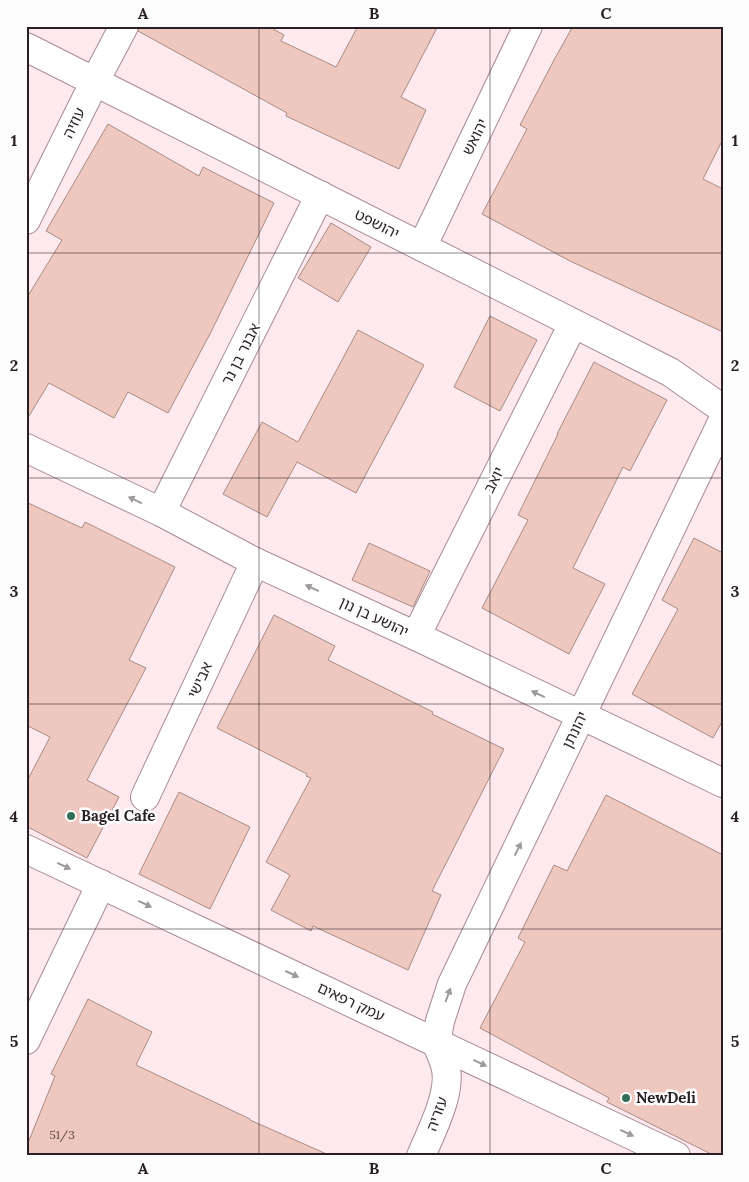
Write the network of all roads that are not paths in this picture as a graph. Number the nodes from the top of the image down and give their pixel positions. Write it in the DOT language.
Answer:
graph roads {
  1 [pos="124,26"];
  2 [pos="528,26"];
  3 [pos="26,47"];
  4 [pos="95,81"];
  5 [pos="320,196"];
  6 [pos="26,220"];
  7 [pos="422,247"];
  8 [pos="573,324"];
  9 [pos="723,410"];
  10 [pos="723,420"];
  11 [pos="26,448"];
  12 [pos="161,512"];
  13 [pos="255,562"];
  14 [pos="416,636"];
  15 [pos="582,715"];
  16 [pos="723,783"];
  17 [pos="145,797"];
  18 [pos="26,849"];
  19 [pos="101,884"];
  20 [pos="26,1040"];
  21 [pos="436,1042"];
  22 [pos="421,1156"];
  23 [pos="676,1156"];
  1 -- 4 [label="street, עוזיה"];
  2 -- 7 [label="street, יהואש"];
  3 -- 4 [label="street, יהושפט"];
  4 -- 5 [label="street, יהושפט"];
  4 -- 6 [label="street, עוזיה"];
  5 -- 7 [label="street, יהושפט"];
  5 -- 12 [label="street, אבנר בן נר"];
  7 -- 8 [label="street, יהושפט"];
  8 -- 9 [label="street, יהושפט"];
  8 -- 14 [label="street, יואב"];
  10 -- 15 [label="street, יהונתן"];
  12 -- 11 [label="street, יהושע בן נון, one-way"];
  12 -- 13 [label="street, יהושע בן נון"];
  14 -- 13 [label="street, יהושע בן נון, one-way"];
  13 -- 17 [label="street, אבישי"];
  15 -- 14 [label="street, יהושע בן נון, one-way"];
  15 -- 16 [label="street, יהושע בן נון"];
  21 -- 15 [label="street, יהונתן, one-way"];
  18 -- 19 [label="street, עמק רפאים, one-way"];
  19 -- 20 [label="street"];
  19 -- 21 [label="street, עמק רפאים, one-way"];
  21 -- 22 [label="street, עזריה"];
  21 -- 23 [label="street, עמק רפאים, one-way"];
}
